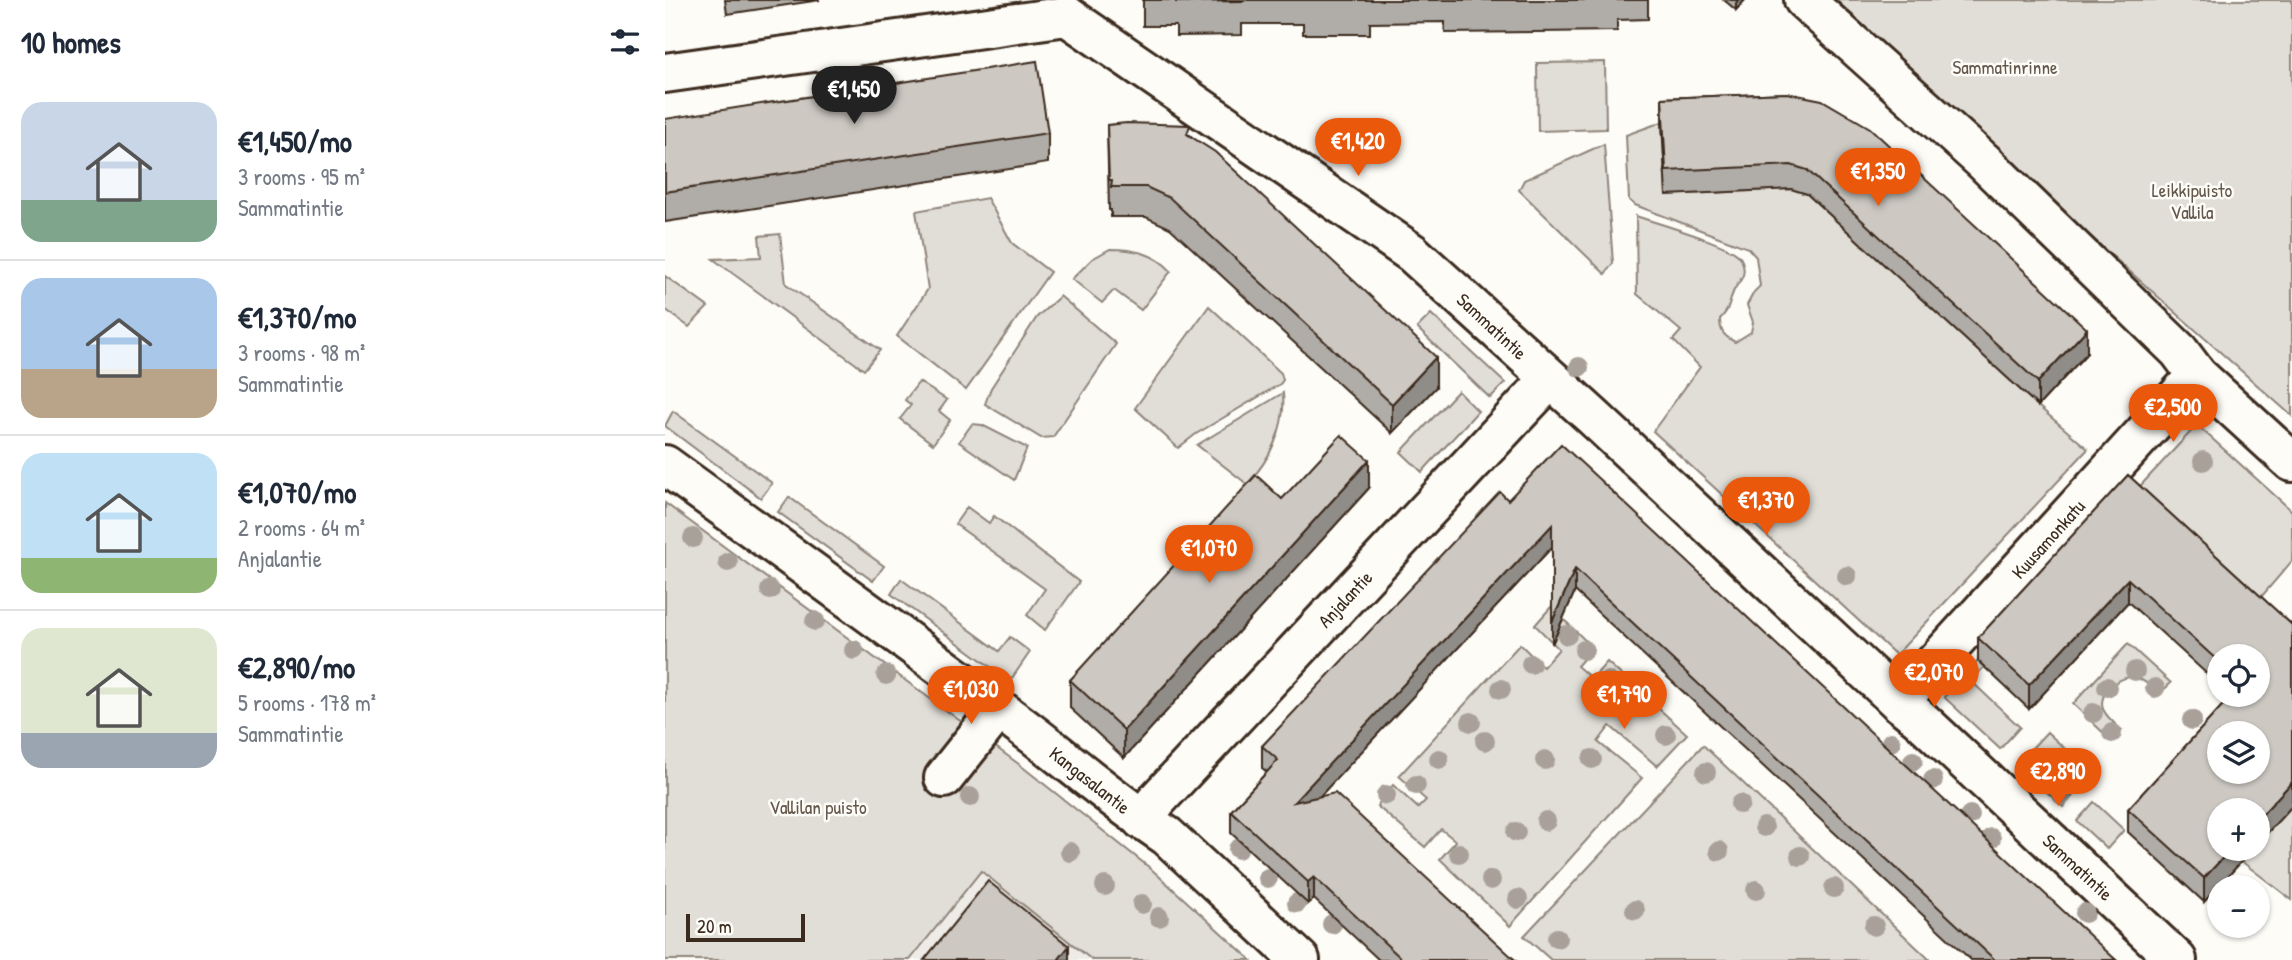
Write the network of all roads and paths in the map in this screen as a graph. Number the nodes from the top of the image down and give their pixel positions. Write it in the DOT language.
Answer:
graph roads {
  1 [pos="1804,0"];
  2 [pos="665,73"];
  3 [pos="2197,375"];
  4 [pos="1550,379"];
  5 [pos="2292,462"];
  6 [pos="665,465"];
  7 [pos="1899,702"];
  8 [pos="999,710"];
  9 [pos="944,778"];
  10 [pos="1142,820"];
  11 [pos="1300,960"];
  12 [pos="2177,960"];
  1 -- 3 [label="street"];
  2 -- 4 [label="street, Sammatintie"];
  3 -- 5 [label="street"];
  3 -- 7 [label="street, Kuusamonkatu"];
  4 -- 7 [label="street, Sammatintie"];
  4 -- 10 [label="street, Anjalantie"];
  6 -- 8 [label="street, Kangasalantie"];
  7 -- 12 [label="street, Sammatintie"];
  8 -- 9 [label="street"];
  8 -- 10 [label="street, Kangasalantie"];
  10 -- 11 [label="street, Kangasalantie"];
}
